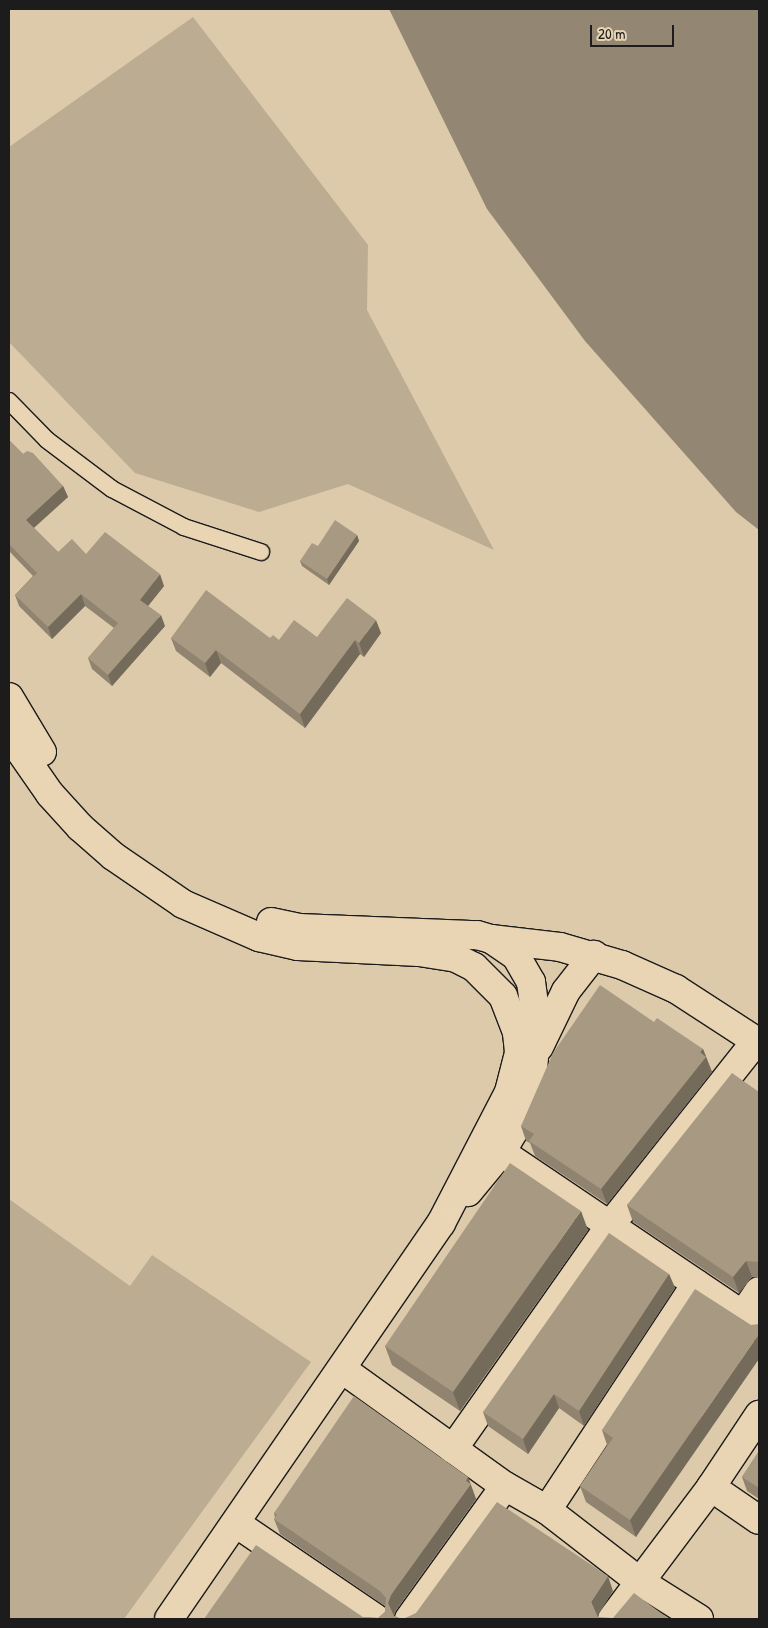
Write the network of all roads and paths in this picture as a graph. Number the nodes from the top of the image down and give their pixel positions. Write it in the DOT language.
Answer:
graph roads {
  1 [pos="9,401"];
  2 [pos="261,552"];
  3 [pos="9,697"];
  4 [pos="9,735"];
  5 [pos="491,939"];
  6 [pos="459,946"];
  7 [pos="594,955"];
  8 [pos="758,1042"];
  9 [pos="537,1052"];
  10 [pos="501,1152"];
  11 [pos="440,1223"];
  12 [pos="611,1224"];
  13 [pos="696,1284"];
  14 [pos="759,1291"];
  15 [pos="751,1321"];
  16 [pos="342,1369"];
  17 [pos="759,1415"];
  18 [pos="453,1449"];
  19 [pos="505,1486"];
  20 [pos="711,1487"];
  21 [pos="546,1510"];
  22 [pos="759,1520"];
  23 [pos="237,1524"];
  24 [pos="639,1581"];
  25 [pos="170,1619"];
  26 [pos="377,1619"];
  27 [pos="410,1619"];
  28 [pos="612,1619"];
  29 [pos="699,1619"];
  1 -- 2 [label="lane"];
  3 -- 6 [label="street"];
  4 -- 6 [label="street"];
  5 -- 6 [label="street"];
  5 -- 7 [label="street"];
  5 -- 9 [label="street"];
  6 -- 11 [label="street"];
  7 -- 8 [label="street"];
  7 -- 9 [label="street"];
  8 -- 12 [label="street"];
  9 -- 10 [label="street"];
  10 -- 11 [label="street"];
  10 -- 12 [label="street"];
  11 -- 16 [label="street"];
  12 -- 13 [label="street"];
  12 -- 18 [label="street"];
  13 -- 15 [label="street"];
  13 -- 21 [label="street"];
  14 -- 15 [label="street"];
  16 -- 18 [label="street"];
  16 -- 23 [label="street"];
  17 -- 20 [label="street"];
  18 -- 19 [label="street"];
  19 -- 21 [label="street"];
  19 -- 27 [label="street"];
  20 -- 22 [label="street"];
  20 -- 24 [label="street"];
  21 -- 24 [label="street"];
  23 -- 25 [label="street"];
  23 -- 26 [label="street"];
  24 -- 28 [label="street"];
  24 -- 29 [label="street"];
}
